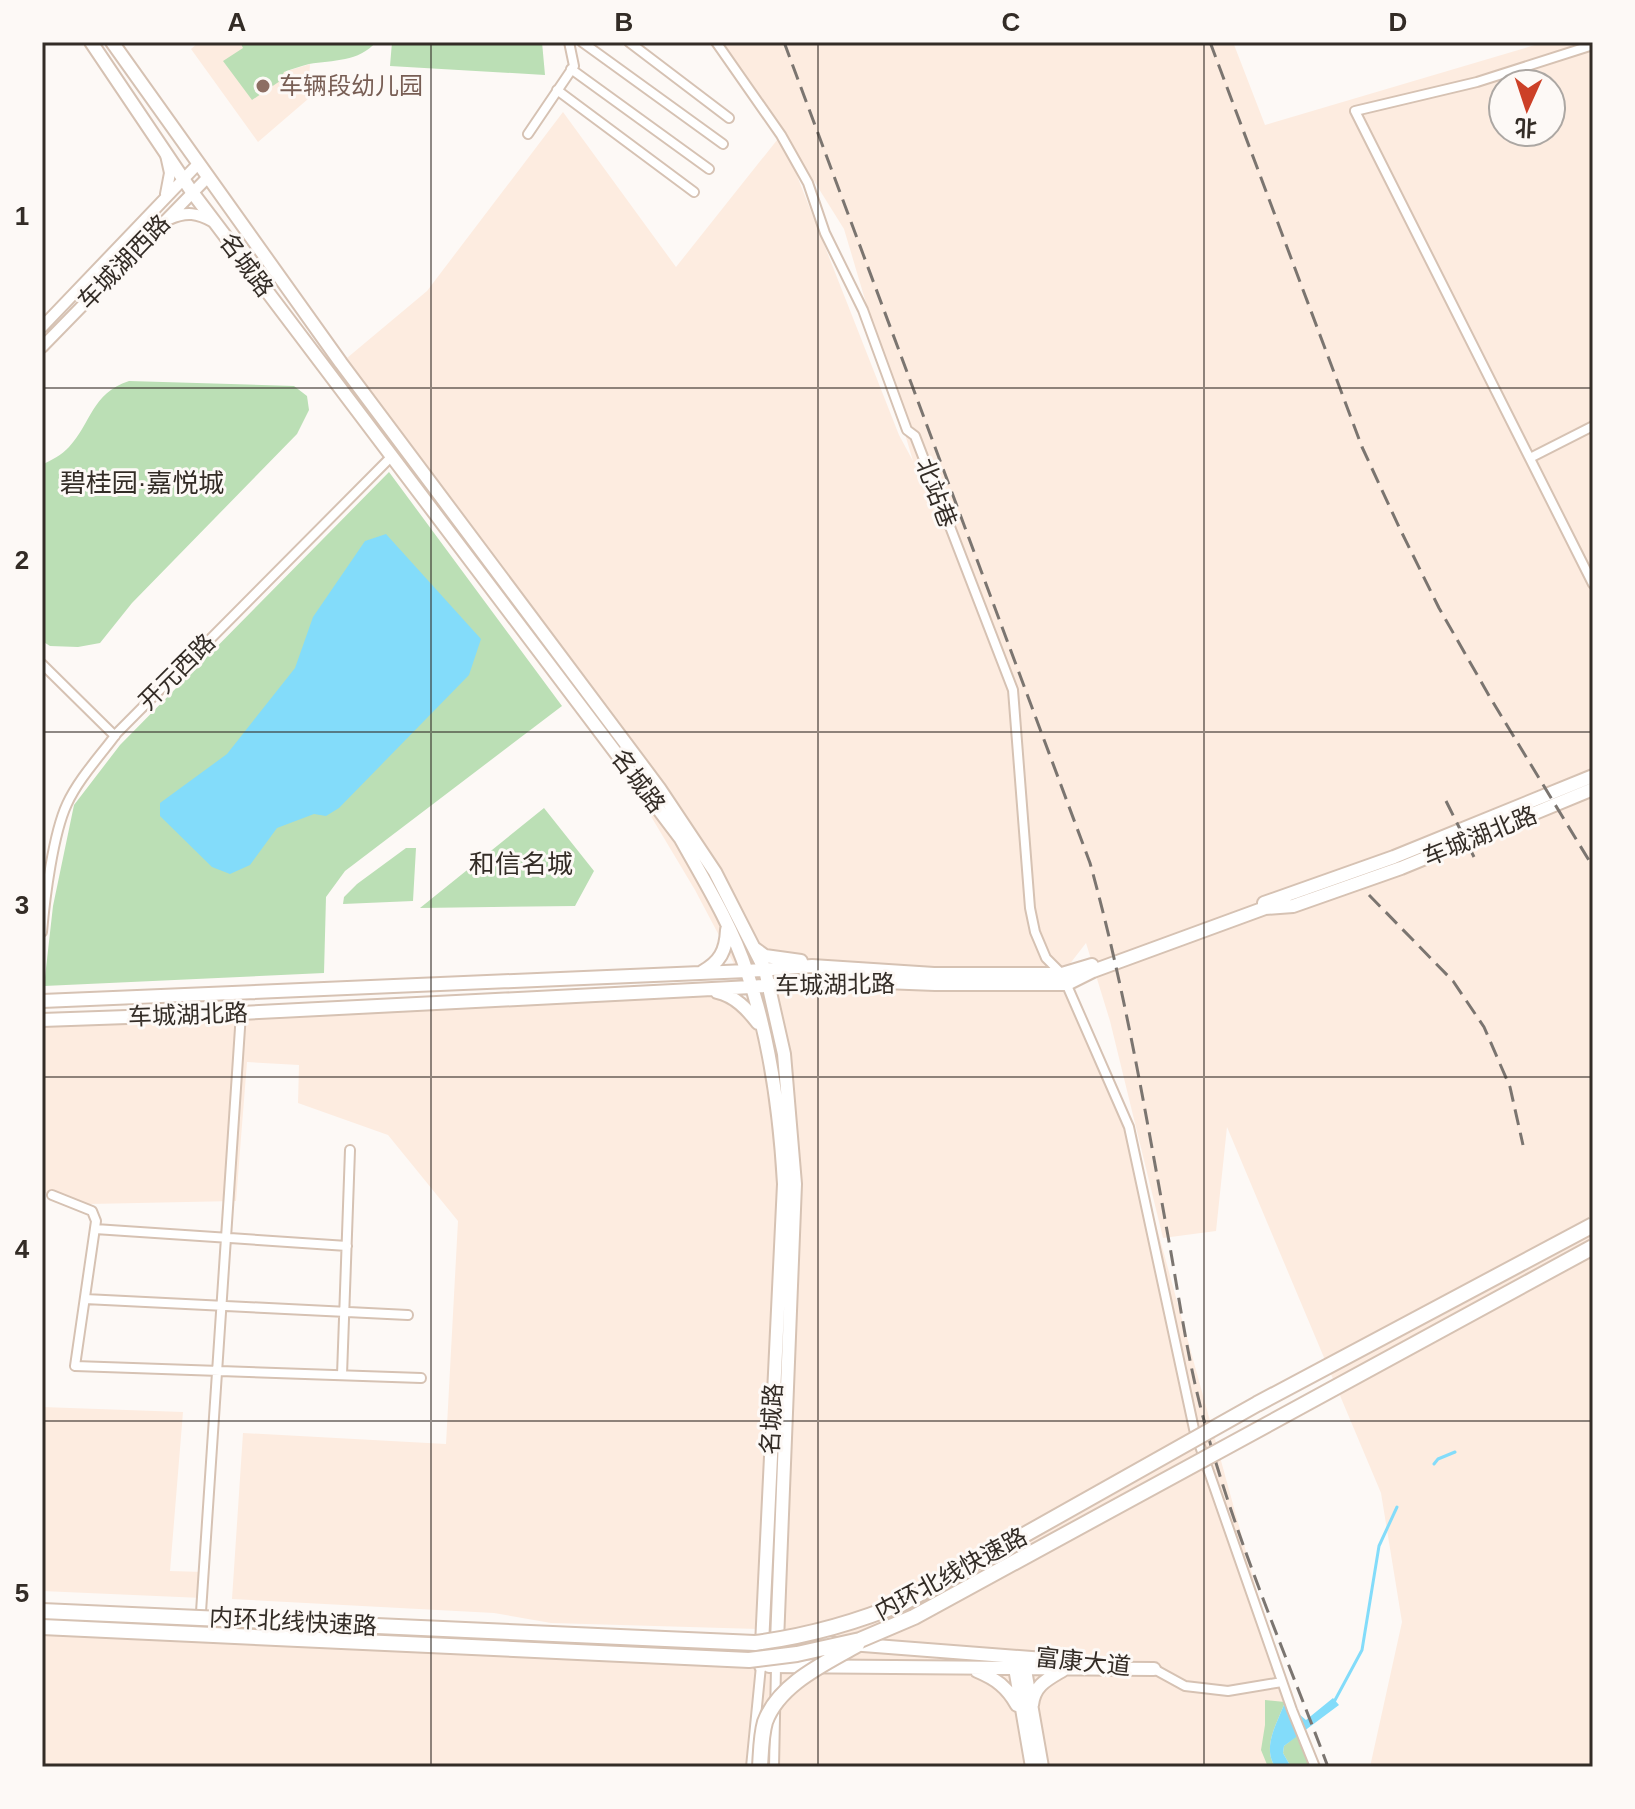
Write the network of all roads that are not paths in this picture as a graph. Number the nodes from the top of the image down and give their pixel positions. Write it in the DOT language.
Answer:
graph roads {
  1 [pos="91,42"];
  2 [pos="112,42"];
  3 [pos="569,42"];
  4 [pos="582,42"];
  5 [pos="629,42"];
  6 [pos="716,42"];
  7 [pos="1593,45"];
  8 [pos="571,69"];
  9 [pos="557,90"];
  10 [pos="729,118"];
  11 [pos="528,134"];
  12 [pos="723,144"];
  13 [pos="166,153"];
  14 [pos="197,165"];
  15 [pos="709,169"];
  16 [pos="207,178"];
  17 [pos="183,179"];
  18 [pos="192,192"];
  19 [pos="694,192"];
  20 [pos="165,198"];
  21 [pos="164,221"];
  22 [pos="215,223"];
  23 [pos="42,327"];
  24 [pos="42,347"];
  25 [pos="1593,426"];
  26 [pos="391,457"];
  27 [pos="1530,458"];
  28 [pos="1593,584"];
  29 [pos="42,664"];
  30 [pos="115,736"];
  31 [pos="1593,776"];
  32 [pos="1591,793"];
  33 [pos="727,926"];
  34 [pos="42,932"];
  35 [pos="754,948"];
  36 [pos="765,970"];
  37 [pos="747,971"];
  38 [pos="699,973"];
  39 [pos="934,974"];
  40 [pos="1064,979"];
  41 [pos="798,983"];
  42 [pos="770,986"];
  43 [pos="751,987"];
  44 [pos="702,989"];
  45 [pos="42,1001"];
  46 [pos="241,1013"];
  47 [pos="777,1019"];
  48 [pos="42,1020"];
  49 [pos="762,1028"];
  50 [pos="350,1150"];
  51 [pos="52,1195"];
  52 [pos="1593,1225"];
  53 [pos="95,1229"];
  54 [pos="226,1237"];
  55 [pos="347,1246"];
  56 [pos="1593,1247"];
  57 [pos="85,1299"];
  58 [pos="222,1304"];
  59 [pos="345,1312"];
  60 [pos="408,1315"];
  61 [pos="218,1370"];
  62 [pos="342,1375"];
  63 [pos="421,1378"];
  64 [pos="42,1601"];
  65 [pos="42,1611"];
  66 [pos="201,1612"];
  67 [pos="153,1616"];
  68 [pos="42,1627"];
  69 [pos="889,1627"];
  70 [pos="151,1632"];
  71 [pos="690,1635"];
  72 [pos="42,1637"];
  73 [pos="762,1638"];
  74 [pos="777,1639"];
  75 [pos="1019,1662"];
  76 [pos="689,1663"];
  77 [pos="761,1666"];
  78 [pos="776,1667"];
  79 [pos="971,1668"];
  80 [pos="1065,1669"];
  81 [pos="1154,1669"];
  82 [pos="1282,1682"];
  83 [pos="1027,1713"];
  84 [pos="751,1767"];
  85 [pos="760,1767"];
  86 [pos="774,1767"];
  87 [pos="1032,1767"];
  88 [pos="1042,1767"];
  89 [pos="1315,1767"];
  1 -- 13 [label="main road, 名城路"];
  2 -- 14 [label="main road, 名城路"];
  3 -- 8 [label="street"];
  4 -- 12 [label="street"];
  5 -- 10 [label="street"];
  6 -- 40 [label="street, 北站巷"];
  7 -- 27 [label="street"];
  8 -- 9 [label="street"];
  8 -- 15 [label="street"];
  9 -- 11 [label="street"];
  9 -- 19 [label="street"];
  13 -- 17 [label="main road, 名城路"];
  13 -- 20 [label="street"];
  14 -- 16 [label="main road, 名城路"];
  14 -- 17 [label="street, 车城湖西路"];
  16 -- 18 [label="street, 车城湖西路"];
  16 -- 35 [label="main road, 名城路"];
  17 -- 18 [label="main road, 名城路"];
  17 -- 20 [label="street, 车城湖西路"];
  18 -- 21 [label="street, 车城湖西路"];
  18 -- 22 [label="main road, 名城路"];
  20 -- 23 [label="street, 车城湖西路"];
  21 -- 22 [label="street"];
  21 -- 24 [label="street, 车城湖西路"];
  22 -- 26 [label="main road, 名城路"];
  25 -- 27 [label="street"];
  26 -- 30 [label="street, 开元西路"];
  26 -- 33 [label="main road, 名城路"];
  27 -- 28 [label="street"];
  29 -- 30 [label="street"];
  30 -- 34 [label="street, 开元西路"];
  31 -- 40 [label="main road, 车城湖北路"];
  32 -- 40 [label="main road, 车城湖北路"];
  33 -- 37 [label="main road, 名城路"];
  33 -- 38 [label="main road"];
  35 -- 36 [label="main road, 名城路"];
  35 -- 39 [label="main road"];
  36 -- 37 [label="main road, 车城湖北路"];
  36 -- 39 [label="main road, 车城湖北路"];
  36 -- 42 [label="main road, 名城路"];
  37 -- 38 [label="main road, 车城湖北路"];
  37 -- 43 [label="main road, 名城路"];
  38 -- 45 [label="main road, 车城湖北路"];
  39 -- 40 [label="main road, 车城湖北路"];
  40 -- 41 [label="main road, 车城湖北路"];
  40 -- 82 [label="street, 北站巷"];
  41 -- 42 [label="main road, 车城湖北路"];
  41 -- 47 [label="main road"];
  42 -- 43 [label="main road, 车城湖北路"];
  42 -- 47 [label="main road, 名城路"];
  43 -- 44 [label="main road, 车城湖北路"];
  43 -- 49 [label="main road, 名城路"];
  44 -- 46 [label="main road, 车城湖北路"];
  44 -- 49 [label="main road"];
  46 -- 48 [label="main road, 车城湖北路"];
  46 -- 54 [label="street"];
  47 -- 74 [label="main road, 名城路"];
  49 -- 73 [label="main road, 名城路"];
  50 -- 55 [label="street"];
  51 -- 53 [label="street"];
  52 -- 67 [label="highway, 内环北线快速路, bridge"];
  53 -- 54 [label="street"];
  53 -- 57 [label="street"];
  54 -- 55 [label="street"];
  54 -- 58 [label="street"];
  55 -- 59 [label="street"];
  56 -- 69 [label="highway, 内环北线快速路, bridge"];
  57 -- 58 [label="street"];
  57 -- 61 [label="street"];
  58 -- 59 [label="street"];
  58 -- 61 [label="street"];
  59 -- 60 [label="street"];
  59 -- 62 [label="street"];
  61 -- 62 [label="street"];
  61 -- 66 [label="street"];
  62 -- 63 [label="street"];
  64 -- 67 [label="highway, bridge"];
  65 -- 67 [label="highway, 内环北线快速路, bridge"];
  68 -- 70 [label="highway, 内环北线快速路, bridge"];
  69 -- 70 [label="highway, 内环北线快速路, bridge"];
  69 -- 85 [label="highway, bridge"];
  70 -- 72 [label="highway, bridge"];
  71 -- 73 [label="main road, 富康大道"];
  73 -- 74 [label="main road, 富康大道"];
  73 -- 77 [label="main road, 名城路"];
  74 -- 75 [label="main road, 富康大道"];
  74 -- 78 [label="main road, 名城路"];
  75 -- 79 [label="main road, 富康大道"];
  75 -- 80 [label="main road, 富康大道"];
  75 -- 81 [label="main road, 富康大道"];
  75 -- 83 [label="main road"];
  76 -- 77 [label="main road, 富康大道"];
  77 -- 78 [label="main road, 富康大道"];
  77 -- 84 [label="street"];
  78 -- 79 [label="main road, 富康大道"];
  78 -- 86 [label="street"];
  79 -- 83 [label="main road"];
  80 -- 81 [label="main road, 富康大道"];
  80 -- 83 [label="main road"];
  81 -- 82 [label="street"];
  82 -- 89 [label="street, 北站巷"];
  83 -- 87 [label="main road"];
  83 -- 88 [label="main road"];
}
